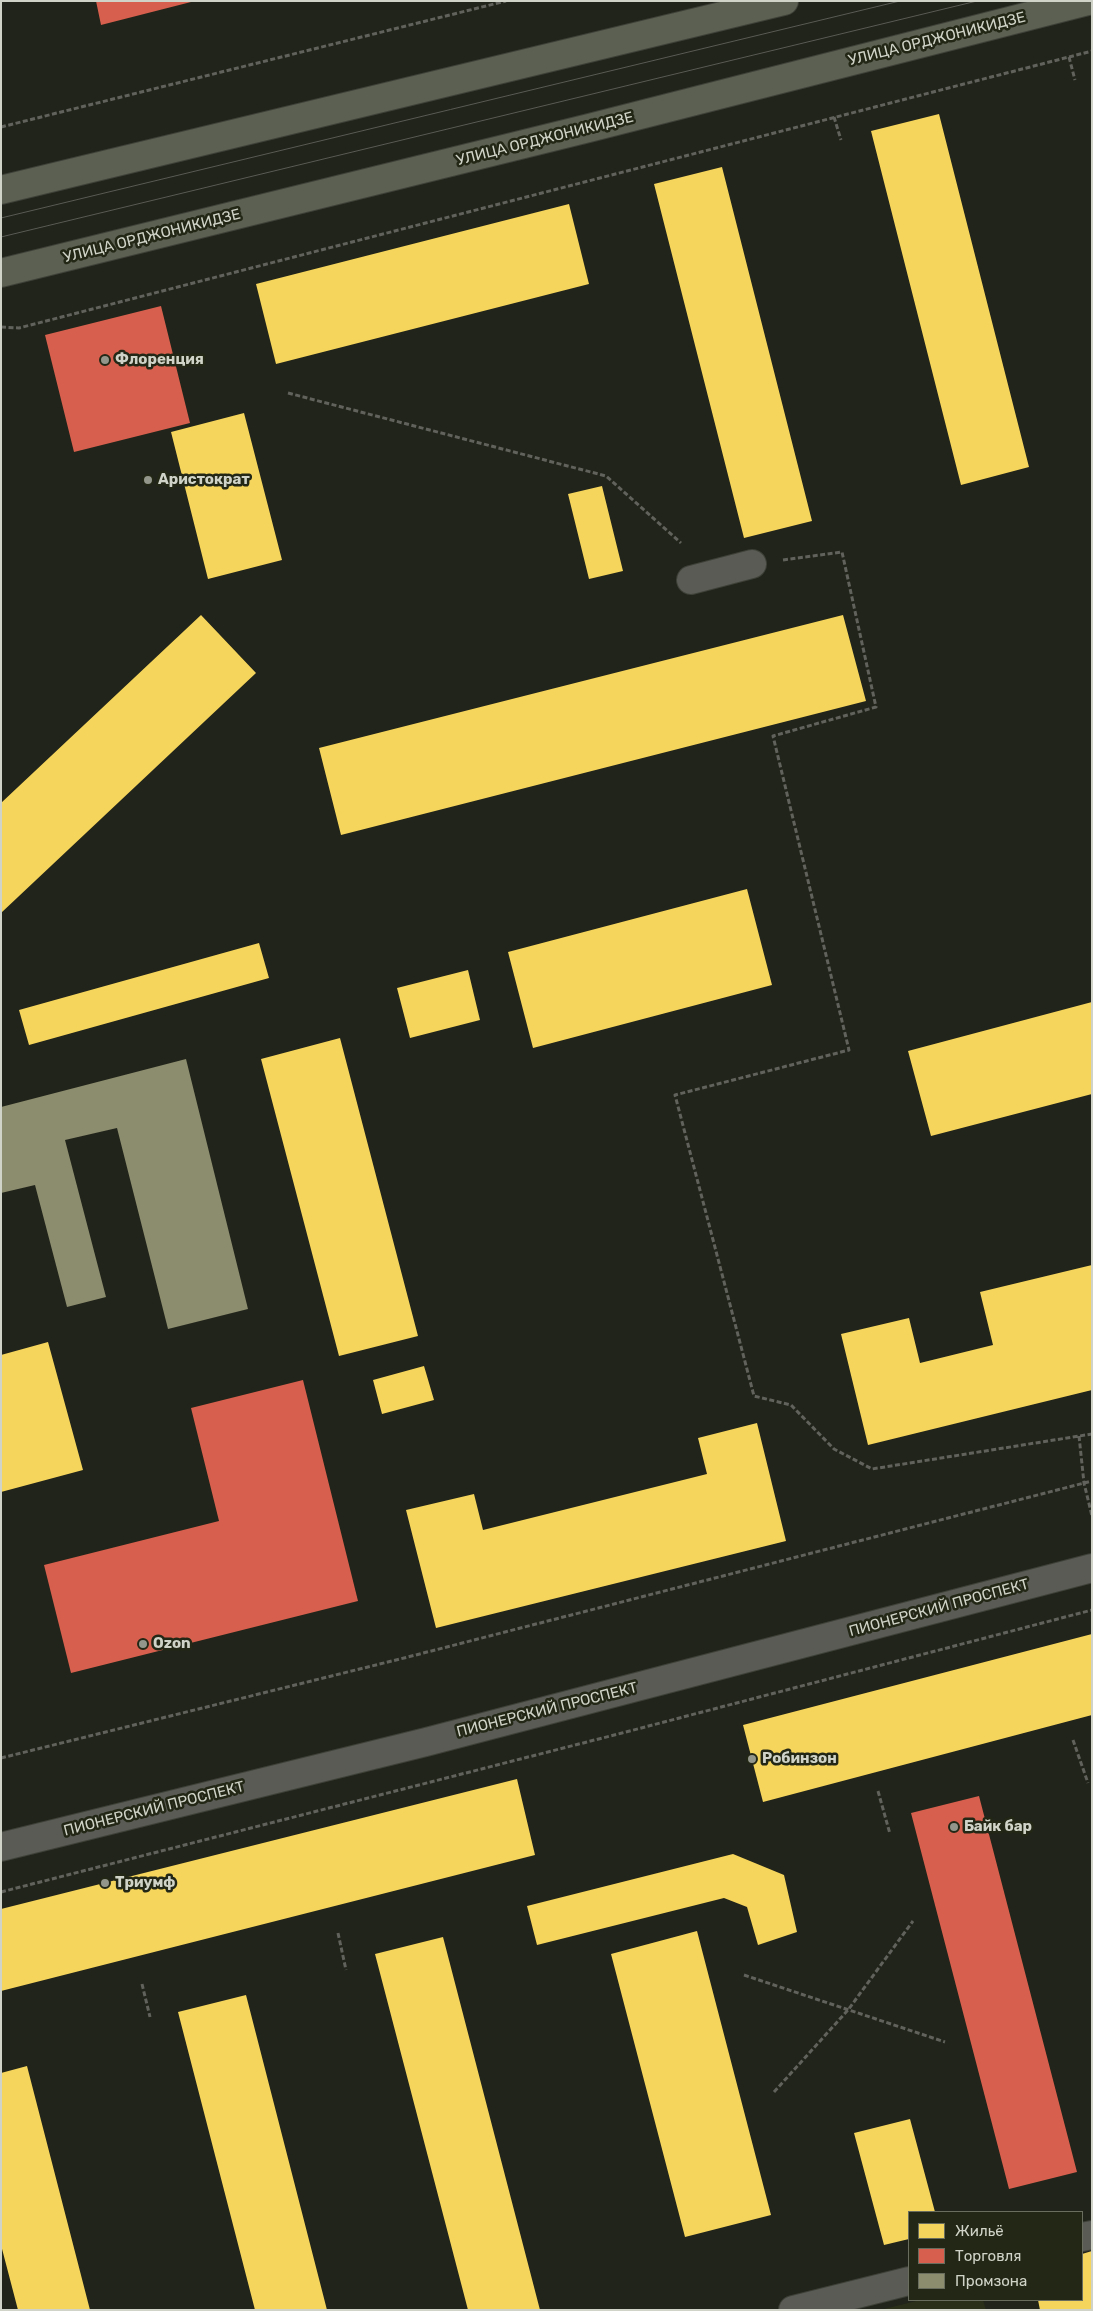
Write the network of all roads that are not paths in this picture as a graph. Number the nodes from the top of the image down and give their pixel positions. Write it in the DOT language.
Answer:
graph roads {
  1 [pos="784,1"];
  2 [pos="1088,1"];
  3 [pos="1,190"];
  4 [pos="1,273"];
  5 [pos="752,564"];
  6 [pos="691,580"];
  7 [pos="1092,1568"];
  8 [pos="1,1847"];
  9 [pos="908,2280"];
  10 [pos="794,2310"];
  1 -- 3 [label="main road"];
  2 -- 4 [label="main road, УЛИЦА ОРДЖОНИКИДЗЕ"];
  5 -- 6 [label="street"];
  7 -- 8 [label="street, ПИОНЕРСКИЙ ПРОСПЕКТ"];
  9 -- 10 [label="street"];
}
